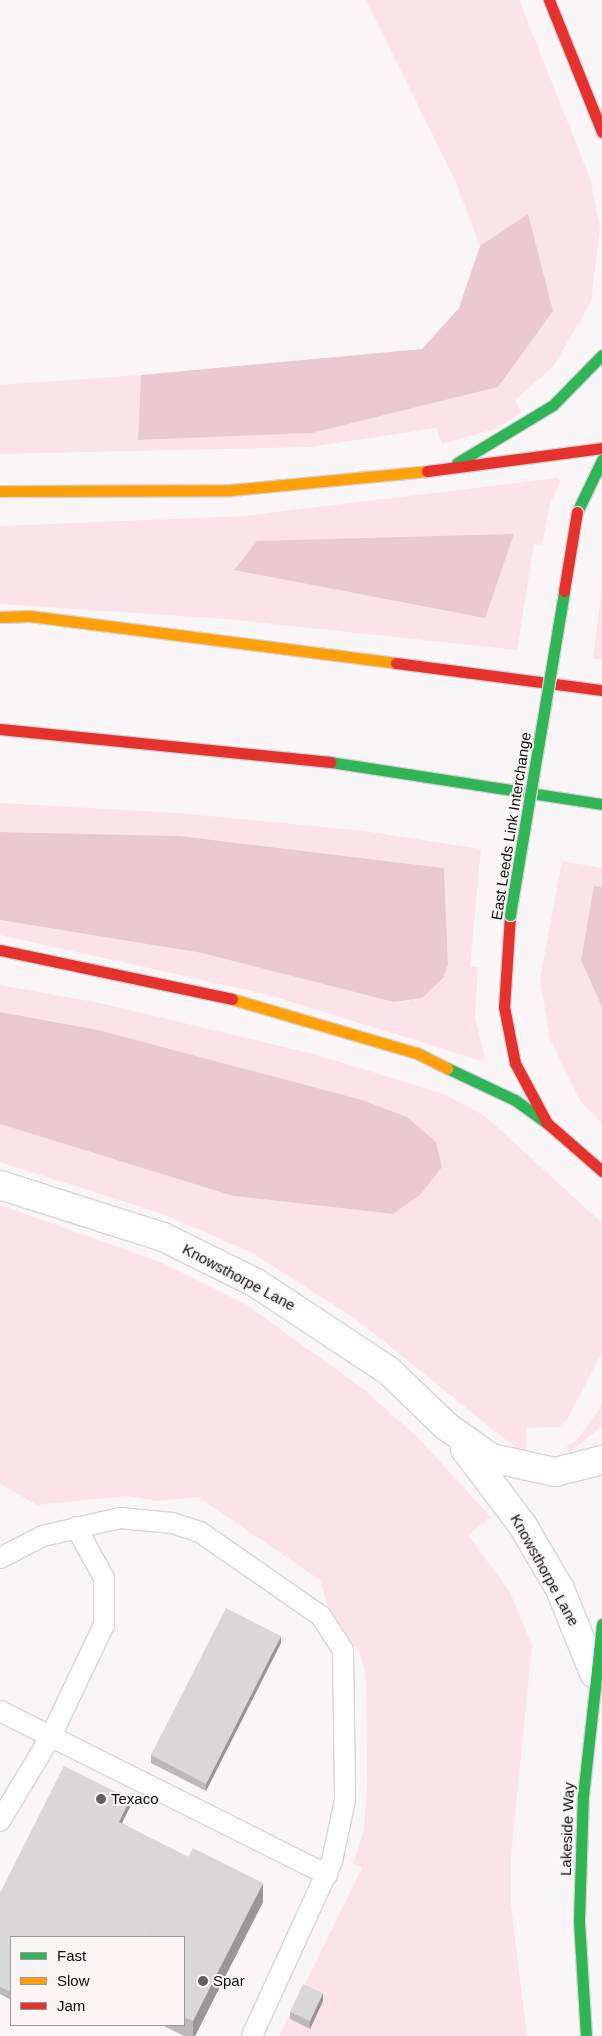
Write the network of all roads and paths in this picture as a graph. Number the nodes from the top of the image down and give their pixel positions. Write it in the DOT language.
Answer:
graph roads {
  1 [pos="549,0"];
  2 [pos="602,132"];
  3 [pos="602,355"];
  4 [pos="602,448"];
  5 [pos="602,460"];
  6 [pos="447,469"];
  7 [pos="0,491"];
  8 [pos="0,617"];
  9 [pos="602,690"];
  10 [pos="0,729"];
  11 [pos="602,804"];
  12 [pos="0,950"];
  13 [pos="548,1123"];
  14 [pos="602,1171"];
  15 [pos="0,1186"];
  16 [pos="446,1426"];
  17 [pos="602,1460"];
  18 [pos="76,1527"];
  19 [pos="0,1558"];
  20 [pos="602,1624"];
  21 [pos="594,1674"];
  22 [pos="0,1711"];
  23 [pos="51,1736"];
  24 [pos="0,1821"];
  25 [pos="327,1875"];
  26 [pos="252,2036"];
  27 [pos="586,2036"];
  1 -- 2 [label="main road"];
  3 -- 6 [label="main road"];
  4 -- 6 [label="main road"];
  5 -- 13 [label="main road, East Leeds Link Interchange, bridge"];
  6 -- 7 [label="main road"];
  8 -- 9 [label="main road"];
  10 -- 11 [label="main road"];
  12 -- 13 [label="main road"];
  13 -- 14 [label="main road, East Leeds Link Interchange"];
  15 -- 16 [label="street, Knowsthorpe Lane"];
  16 -- 17 [label="street, Knowsthorpe Lane"];
  16 -- 21 [label="street, Knowsthorpe Lane"];
  18 -- 19 [label="lane"];
  18 -- 23 [label="lane"];
  18 -- 25 [label="lane"];
  20 -- 21 [label="main road, Lakeside Way"];
  21 -- 27 [label="main road, Lakeside Way"];
  22 -- 23 [label="lane"];
  23 -- 24 [label="lane"];
  23 -- 25 [label="lane"];
  25 -- 26 [label="lane"];
}
